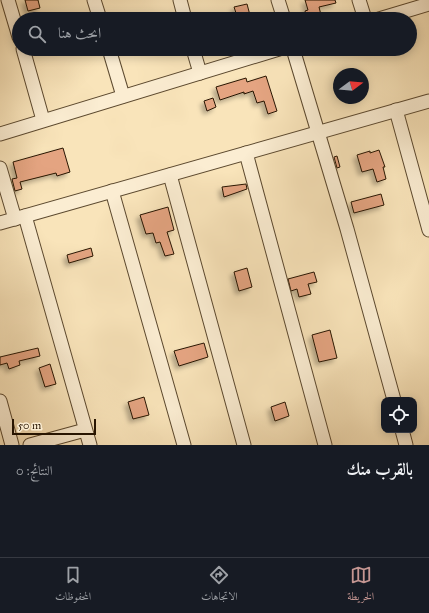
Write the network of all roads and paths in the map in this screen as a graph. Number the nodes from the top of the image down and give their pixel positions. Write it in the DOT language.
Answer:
graph roads {
  1 [pos="8,0"];
  2 [pos="94,0"];
  3 [pos="180,0"];
  4 [pos="278,0"];
  5 [pos="359,0"];
  6 [pos="429,4"];
  7 [pos="98,12"];
  8 [pos="183,12"];
  9 [pos="282,12"];
  10 [pos="363,12"];
  11 [pos="402,12"];
  12 [pos="12,13"];
  13 [pos="25,56"];
  14 [pos="111,56"];
  15 [pos="195,56"];
  16 [pos="256,56"];
  17 [pos="295,56"];
  18 [pos="200,73"];
  19 [pos="123,96"];
  20 [pos="429,101"];
  21 [pos="396,110"];
  22 [pos="43,120"];
  23 [pos="318,132"];
  24 [pos="0,134"];
  25 [pos="246,153"];
  26 [pos="0,168"];
  27 [pos="170,175"];
  28 [pos="112,191"];
  29 [pos="20,218"];
  30 [pos="0,223"];
  31 [pos="429,230"];
  32 [pos="393,397"];
  33 [pos="0,400"];
  34 [pos="85,430"];
  35 [pos="403,433"];
  36 [pos="12,445"];
  37 [pos="30,445"];
  38 [pos="90,445"];
  39 [pos="184,445"];
  40 [pos="244,445"];
  41 [pos="325,445"];
  42 [pos="406,445"];
  1 -- 12 [label="street"];
  2 -- 7 [label="street"];
  3 -- 8 [label="street"];
  4 -- 9 [label="street"];
  5 -- 10 [label="street"];
  6 -- 11 [label="street"];
  13 -- 22 [label="street"];
  14 -- 19 [label="street"];
  15 -- 18 [label="street"];
  16 -- 18 [label="street"];
  17 -- 23 [label="street"];
  18 -- 19 [label="street"];
  19 -- 22 [label="street"];
  20 -- 21 [label="street"];
  21 -- 23 [label="street"];
  21 -- 31 [label="street"];
  22 -- 24 [label="street"];
  23 -- 25 [label="street"];
  23 -- 32 [label="street"];
  25 -- 27 [label="street"];
  25 -- 41 [label="street"];
  26 -- 29 [label="street"];
  27 -- 28 [label="street"];
  27 -- 40 [label="street"];
  28 -- 29 [label="street"];
  28 -- 39 [label="street"];
  29 -- 30 [label="street"];
  29 -- 34 [label="street"];
  33 -- 36 [label="street"];
  34 -- 37 [label="street"];
  34 -- 38 [label="street"];
  35 -- 42 [label="street"];
}
